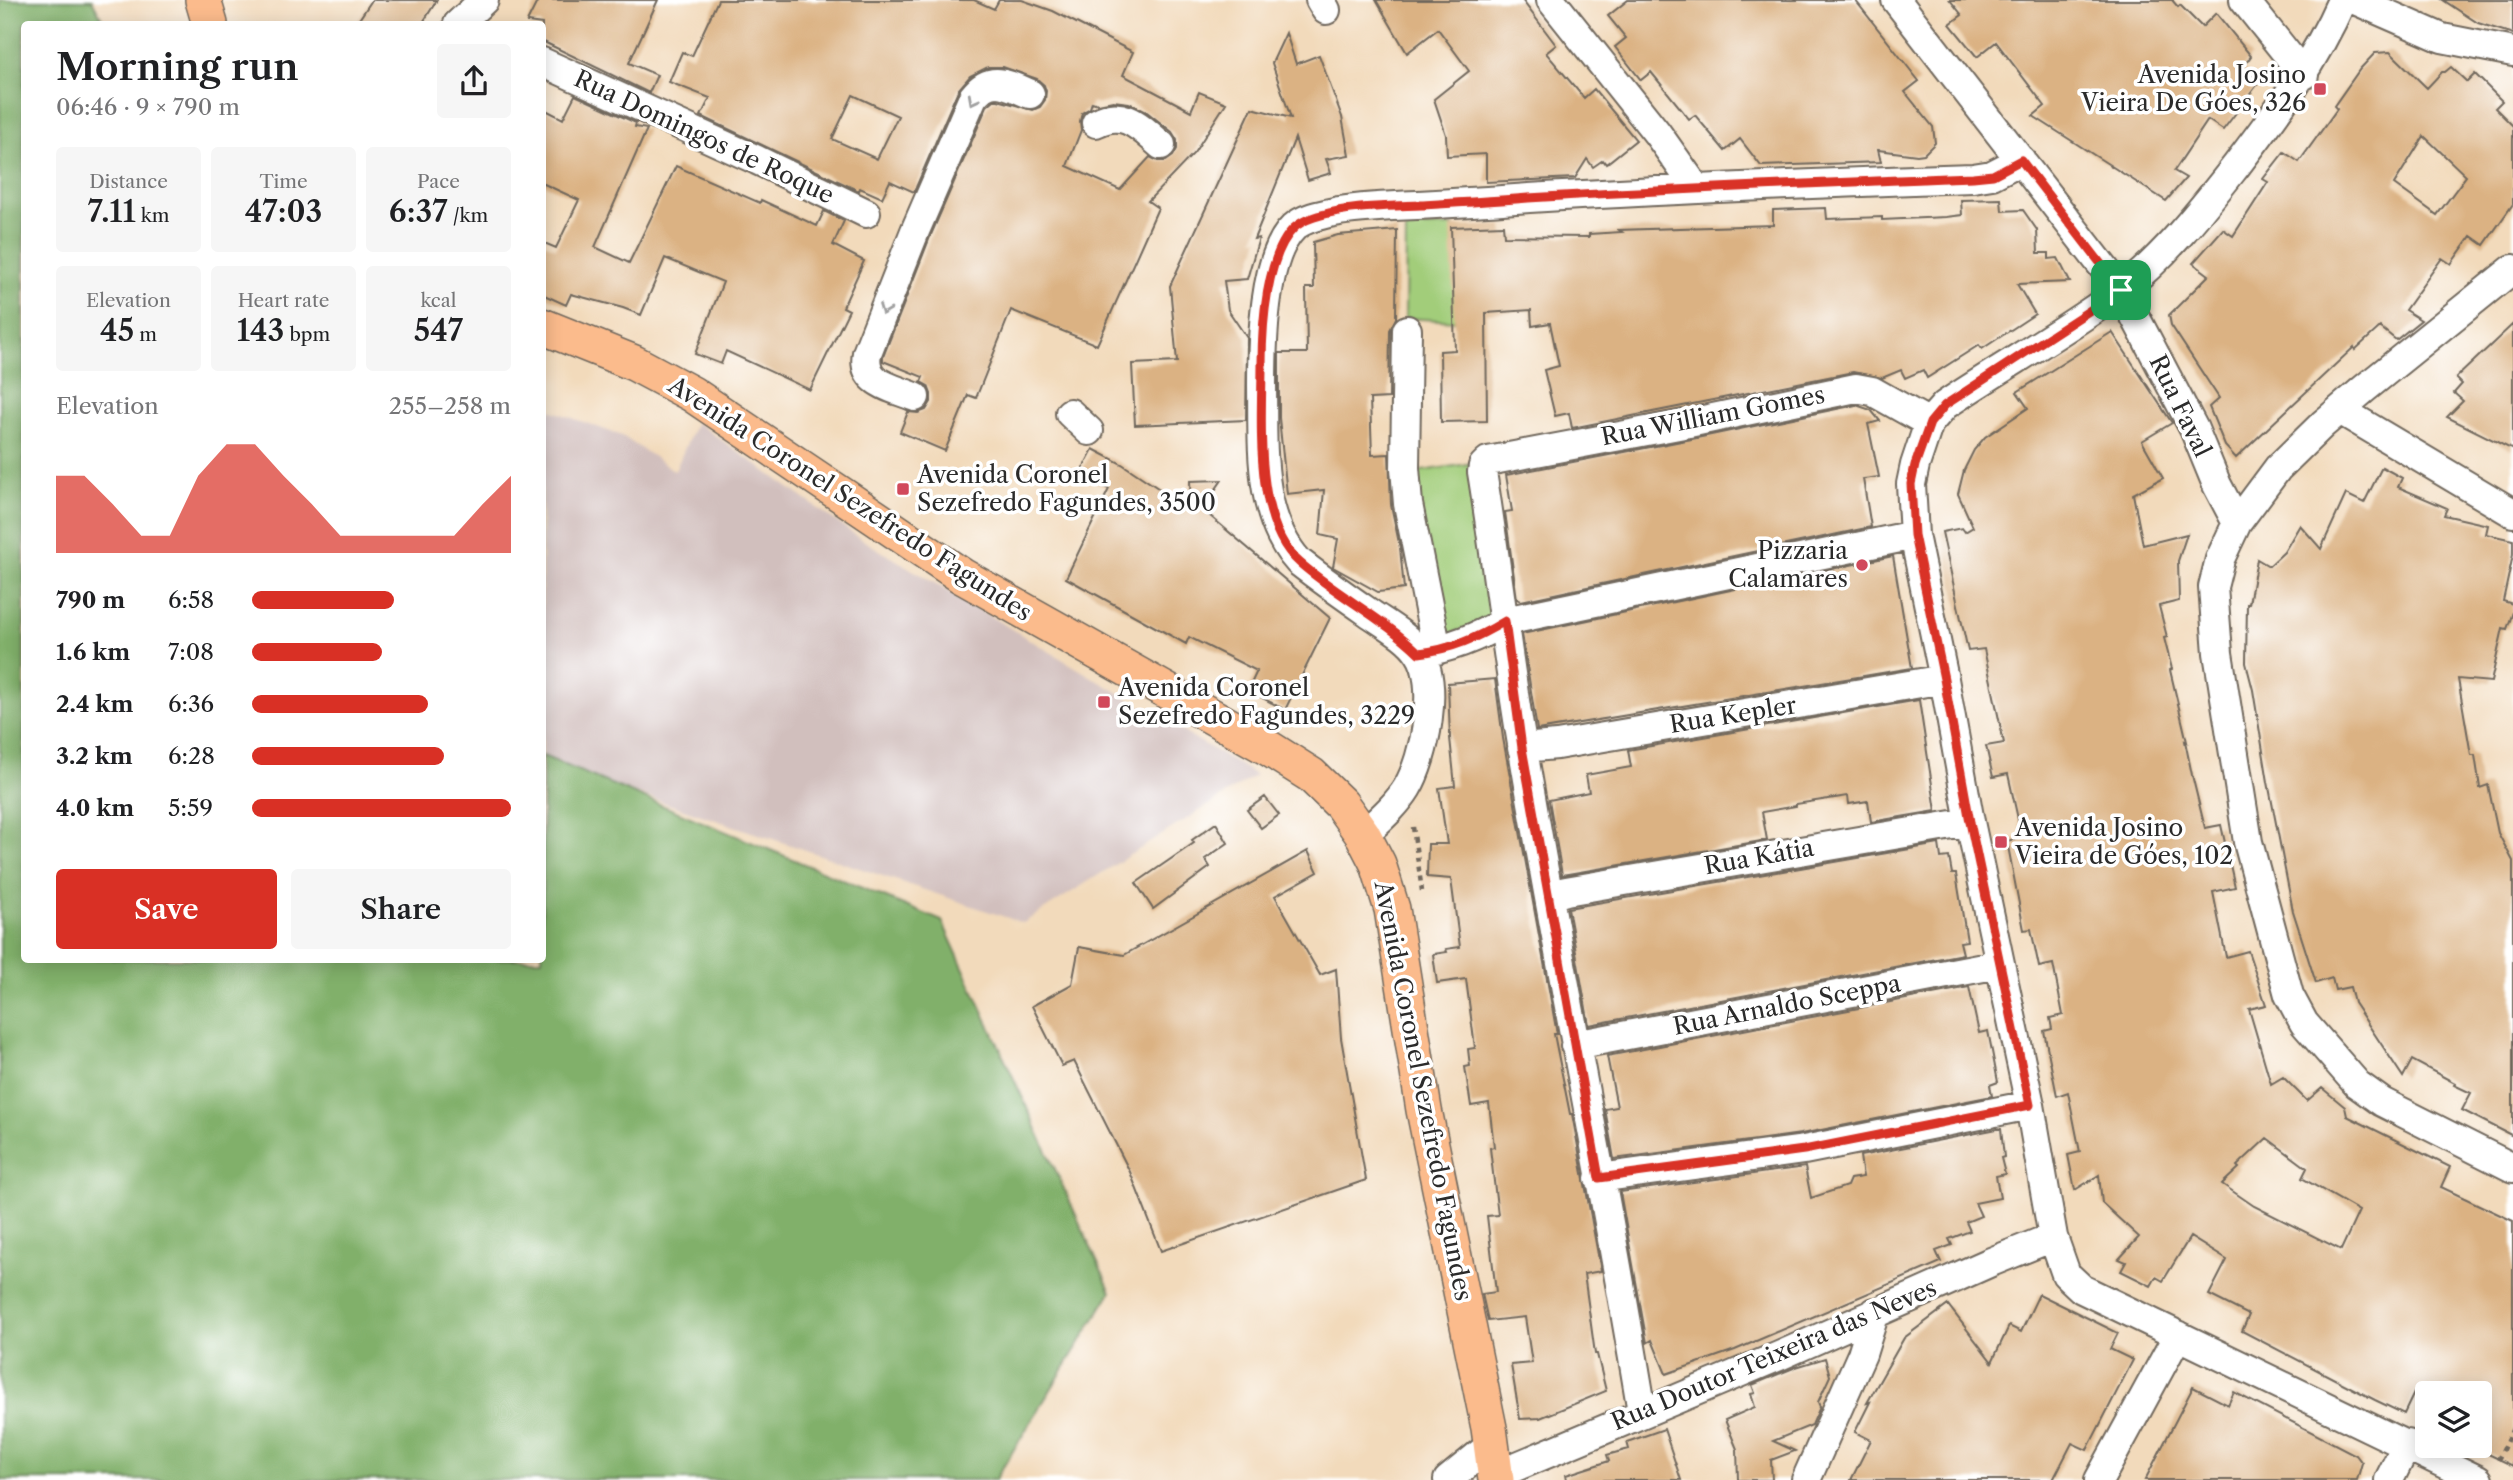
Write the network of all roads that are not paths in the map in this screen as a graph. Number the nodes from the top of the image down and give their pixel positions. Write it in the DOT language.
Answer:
graph roads {
  1 [pos="203,0"];
  2 [pos="1550,0"];
  3 [pos="1896,0"];
  4 [pos="2244,0"];
  5 [pos="2342,0"];
  6 [pos="2355,0"];
  7 [pos="209,21"];
  8 [pos="2513,51"];
  9 [pos="546,64"];
  10 [pos="2304,75"];
  11 [pos="1030,94"];
  12 [pos="1097,122"];
  13 [pos="1160,145"];
  14 [pos="2021,160"];
  15 [pos="1696,188"];
  16 [pos="866,213"];
  17 [pos="2513,269"];
  18 [pos="2121,290"];
  19 [pos="546,328"];
  20 [pos="1408,330"];
  21 [pos="915,397"];
  22 [pos="2340,410"];
  23 [pos="1930,423"];
  24 [pos="2513,513"];
  25 [pos="2236,523"];
  26 [pos="1914,535"];
  27 [pos="1505,621"];
  28 [pos="1428,651"];
  29 [pos="1944,679"];
  30 [pos="1522,748"];
  31 [pos="1970,822"];
  32 [pos="1363,835"];
  33 [pos="1549,896"];
  34 [pos="1999,964"];
  35 [pos="1575,1045"];
  36 [pos="2030,1105"];
  37 [pos="2513,1168"];
  38 [pos="1599,1178"];
  39 [pos="2053,1237"];
  40 [pos="1875,1312"];
  41 [pos="2178,1335"];
  42 [pos="1642,1412"];
  43 [pos="2407,1444"];
  44 [pos="1495,1466"];
  45 [pos="2486,1475"];
  46 [pos="1448,1480"];
  47 [pos="1806,1480"];
  48 [pos="2099,1480"];
  49 [pos="2389,1480"];
  1 -- 7 [label="main road"];
  2 -- 15 [label="street"];
  3 -- 14 [label="street, Rua Faval"];
  4 -- 10 [label="street"];
  5 -- 10 [label="street"];
  6 -- 8 [label="street"];
  9 -- 16 [label="street, Rua Domingos de Roque"];
  10 -- 18 [label="street"];
  11 -- 21 [label="street, one-way"];
  12 -- 13 [label="street"];
  14 -- 15 [label="street"];
  14 -- 18 [label="street, Rua Faval"];
  15 -- 28 [label="street"];
  17 -- 22 [label="street"];
  18 -- 23 [label="street"];
  18 -- 25 [label="street, Rua Faval"];
  19 -- 32 [label="main road, Avenida Coronel Sezefredo Fagundes"];
  20 -- 28 [label="street"];
  22 -- 24 [label="street"];
  22 -- 25 [label="street"];
  23 -- 26 [label="street"];
  23 -- 27 [label="street, Rua William Gomes"];
  25 -- 37 [label="street"];
  26 -- 27 [label="street"];
  26 -- 29 [label="street"];
  27 -- 28 [label="street"];
  27 -- 30 [label="street"];
  28 -- 32 [label="street"];
  29 -- 30 [label="street, Rua Kepler"];
  29 -- 31 [label="street"];
  30 -- 33 [label="street"];
  31 -- 33 [label="street, Rua Kátia"];
  31 -- 34 [label="street"];
  32 -- 44 [label="main road, Avenida Coronel Sezefredo Fagundes"];
  33 -- 35 [label="street"];
  34 -- 35 [label="street, Rua Arnaldo Sceppa"];
  34 -- 36 [label="street"];
  35 -- 38 [label="street"];
  36 -- 38 [label="street"];
  36 -- 39 [label="street"];
  38 -- 42 [label="street"];
  39 -- 40 [label="street, Rua Doutor Teixeira das Neves"];
  39 -- 41 [label="street"];
  40 -- 42 [label="street, Rua Doutor Teixeira das Neves"];
  40 -- 47 [label="street"];
  41 -- 43 [label="street"];
  41 -- 48 [label="street"];
  42 -- 44 [label="street, Rua Doutor Teixeira das Neves"];
  43 -- 45 [label="street"];
  43 -- 49 [label="street"];
  44 -- 46 [label="street, Rua Doutor Teixeira das Neves"];
}
